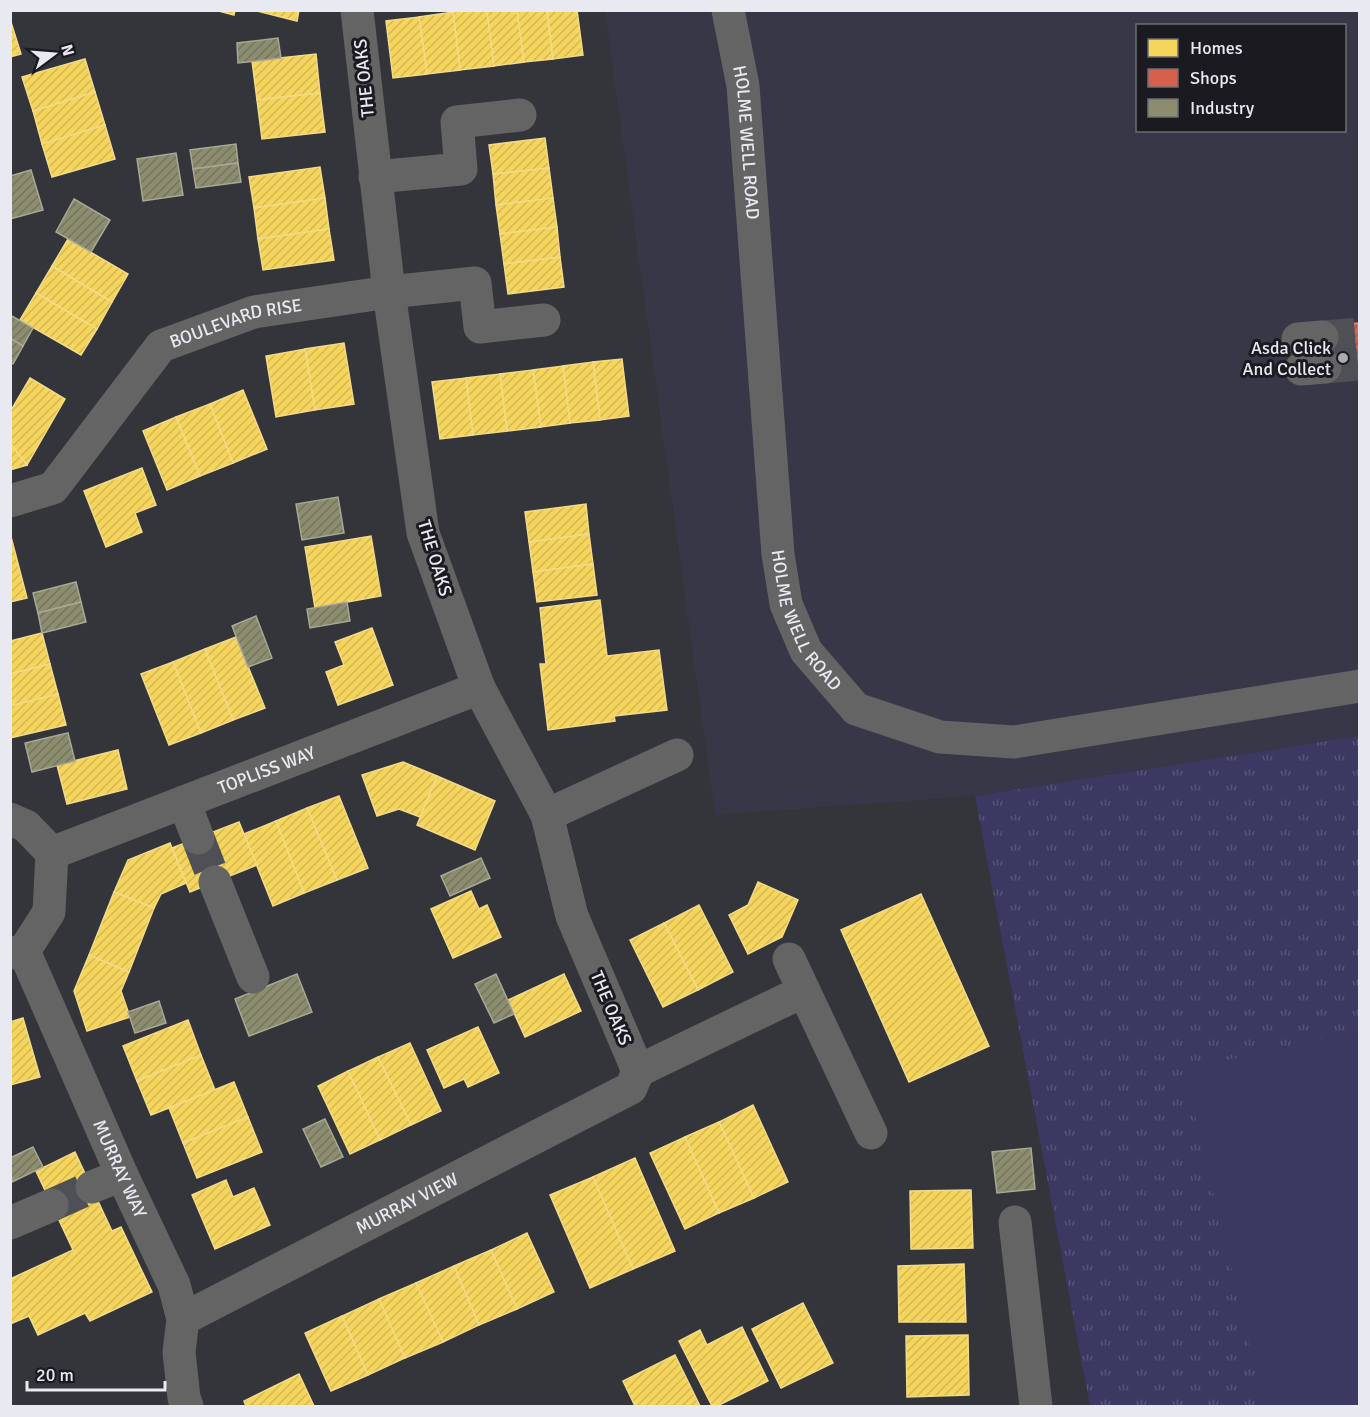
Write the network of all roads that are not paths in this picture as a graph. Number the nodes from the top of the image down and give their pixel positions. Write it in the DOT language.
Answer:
graph roads {
  1 [pos="357,10"];
  2 [pos="728,10"];
  3 [pos="520,116"];
  4 [pos="375,177"];
  5 [pos="389,292"];
  6 [pos="544,320"];
  7 [pos="10,501"];
  8 [pos="1359,686"];
  9 [pos="479,688"];
  10 [pos="677,755"];
  11 [pos="184,802"];
  12 [pos="547,814"];
  13 [pos="10,819"];
  14 [pos="198,838"];
  15 [pos="52,853"];
  16 [pos="215,882"];
  17 [pos="17,952"];
  18 [pos="789,958"];
  19 [pos="253,977"];
  20 [pos="804,991"];
  21 [pos="635,1080"];
  22 [pos="871,1132"];
  23 [pos="122,1175"];
  24 [pos="92,1187"];
  25 [pos="52,1205"];
  26 [pos="1015,1222"];
  27 [pos="10,1224"];
  28 [pos="183,1319"];
  29 [pos="187,1407"];
  30 [pos="1036,1407"];
  1 -- 4 [label="street, THE OAKS"];
  2 -- 8 [label="street, HOLME WELL ROAD"];
  3 -- 4 [label="street"];
  4 -- 5 [label="street, THE OAKS"];
  5 -- 6 [label="street, BOULEVARD RISE"];
  5 -- 7 [label="street, BOULEVARD RISE"];
  5 -- 9 [label="street, THE OAKS"];
  9 -- 11 [label="street, TOPLISS WAY"];
  9 -- 12 [label="street, THE OAKS"];
  10 -- 12 [label="street"];
  11 -- 14 [label="street"];
  11 -- 15 [label="street, TOPLISS WAY"];
  12 -- 21 [label="street, THE OAKS"];
  13 -- 15 [label="street"];
  15 -- 17 [label="street"];
  16 -- 19 [label="street"];
  17 -- 23 [label="street, MURRAY WAY"];
  18 -- 20 [label="street"];
  20 -- 21 [label="street"];
  20 -- 22 [label="street"];
  21 -- 28 [label="street, MURRAY VIEW"];
  23 -- 24 [label="street"];
  23 -- 28 [label="street, MURRAY WAY"];
  25 -- 27 [label="street"];
  26 -- 30 [label="street"];
  28 -- 29 [label="street, MURRAY WAY"];
}
